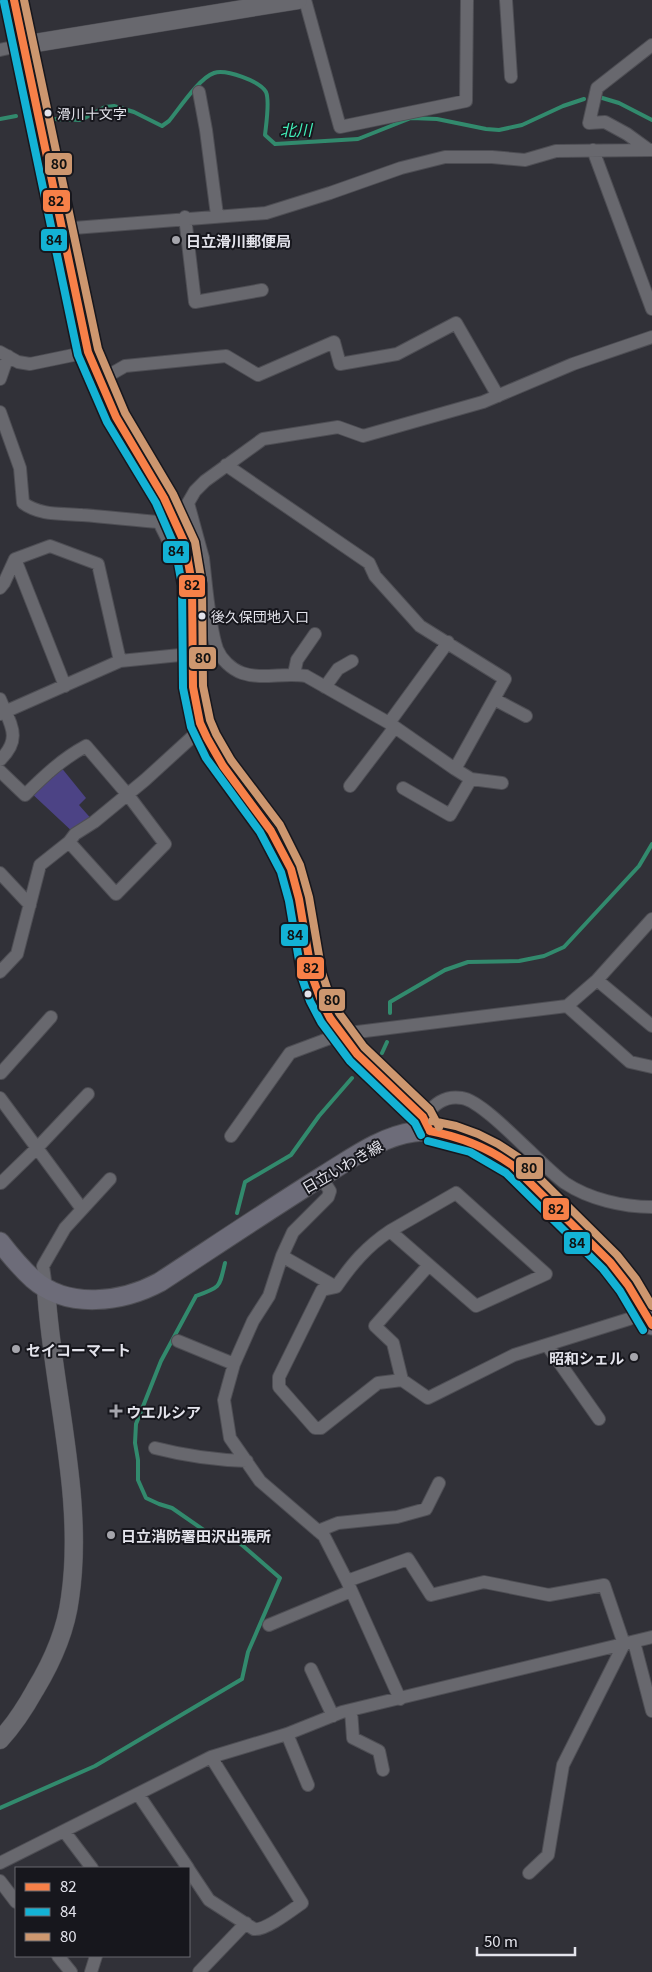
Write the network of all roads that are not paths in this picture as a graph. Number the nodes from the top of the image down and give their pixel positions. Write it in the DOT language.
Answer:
graph roads {
  1 [pos="14,0"];
  2 [pos="298,0"];
  3 [pos="305,0"];
  4 [pos="467,0"];
  5 [pos="506,0"];
  6 [pos="652,45"];
  7 [pos="23,46"];
  8 [pos="0,50"];
  9 [pos="511,77"];
  10 [pos="199,92"];
  11 [pos="593,150"];
  12 [pos="651,150"];
  13 [pos="216,215"];
  14 [pos="185,218"];
  15 [pos="61,229"];
  16 [pos="262,290"];
  17 [pos="652,309"];
  18 [pos="652,337"];
  19 [pos="88,352"];
  20 [pos="4,354"];
  21 [pos="0,379"];
  22 [pos="99,381"];
  23 [pos="498,396"];
  24 [pos="0,412"];
  25 [pos="226,465"];
  26 [pos="181,533"];
  27 [pos="15,559"];
  28 [pos="196,561"];
  29 [pos="0,588"];
  30 [pos="315,634"];
  31 [pos="448,642"];
  32 [pos="190,654"];
  33 [pos="120,661"];
  34 [pos="352,661"];
  35 [pos="294,674"];
  36 [pos="65,686"];
  37 [pos="325,686"];
  38 [pos="0,699"];
  39 [pos="494,699"];
  40 [pos="3,713"];
  41 [pos="526,716"];
  42 [pos="392,725"];
  43 [pos="202,728"];
  44 [pos="0,760"];
  45 [pos="455,769"];
  46 [pos="0,771"];
  47 [pos="471,779"];
  48 [pos="502,783"];
  49 [pos="350,786"];
  50 [pos="403,788"];
  51 [pos="128,795"];
  52 [pos="69,842"];
  53 [pos="0,873"];
  54 [pos="30,905"];
  55 [pos="652,919"];
  56 [pos="0,972"];
  57 [pos="597,980"];
  58 [pos="567,1006"];
  59 [pos="51,1017"];
  60 [pos="652,1026"];
  61 [pos="341,1034"];
  62 [pos="652,1067"];
  63 [pos="0,1072"];
  64 [pos="88,1094"];
  65 [pos="0,1098"];
  66 [pos="427,1124"];
  67 [pos="231,1136"];
  68 [pos="37,1148"];
  69 [pos="321,1177"];
  70 [pos="110,1179"];
  71 [pos="1,1183"];
  72 [pos="652,1207"];
  73 [pos="82,1209"];
  74 [pos="390,1231"];
  75 [pos="0,1242"];
  76 [pos="282,1256"];
  77 [pos="429,1265"];
  78 [pos="336,1287"];
  79 [pos="46,1288"];
  80 [pos="648,1318"];
  81 [pos="178,1341"];
  82 [pos="547,1344"];
  83 [pos="234,1364"];
  84 [pos="402,1380"];
  85 [pos="599,1419"];
  86 [pos="156,1448"];
  87 [pos="248,1462"];
  88 [pos="439,1483"];
  89 [pos="318,1531"];
  90 [pos="349,1586"];
  91 [pos="269,1625"];
  92 [pos="652,1637"];
  93 [pos="629,1643"];
  94 [pos="311,1668"];
  95 [pos="400,1699"];
  96 [pos="351,1710"];
  97 [pos="652,1711"];
  98 [pos="333,1716"];
  99 [pos="287,1734"];
  100 [pos="0,1740"];
  101 [pos="211,1758"];
  102 [pos="383,1770"];
  103 [pos="308,1785"];
  104 [pos="138,1794"];
  105 [pos="64,1831"];
  106 [pos="0,1863"];
  107 [pos="91,1867"];
  108 [pos="187,1867"];
  109 [pos="529,1873"];
  110 [pos="190,1876"];
  111 [pos="0,1881"];
  112 [pos="194,1889"];
  113 [pos="15,1901"];
  114 [pos="246,1923"];
  115 [pos="59,1957"];
  116 [pos="96,1957"];
  117 [pos="71,1972"];
  118 [pos="91,1972"];
  119 [pos="199,1972"];
  1 -- 7 [label="street"];
  2 -- 7 [label="street"];
  3 -- 4 [label="street"];
  5 -- 9 [label="street"];
  6 -- 12 [label="street"];
  7 -- 8 [label="street"];
  7 -- 15 [label="street"];
  10 -- 13 [label="street"];
  11 -- 12 [label="street"];
  11 -- 13 [label="street"];
  11 -- 17 [label="street"];
  13 -- 14 [label="street"];
  14 -- 15 [label="street"];
  14 -- 16 [label="street"];
  15 -- 19 [label="street"];
  18 -- 23 [label="street"];
  19 -- 20 [label="street"];
  19 -- 22 [label="street"];
  20 -- 21 [label="street"];
  22 -- 23 [label="street"];
  22 -- 26 [label="street"];
  23 -- 25 [label="street"];
  24 -- 26 [label="street"];
  25 -- 28 [label="street"];
  25 -- 31 [label="street"];
  26 -- 28 [label="street"];
  27 -- 29 [label="street"];
  27 -- 33 [label="street"];
  27 -- 36 [label="street"];
  28 -- 32 [label="street"];
  28 -- 35 [label="street"];
  30 -- 35 [label="street"];
  31 -- 39 [label="street"];
  31 -- 42 [label="street"];
  32 -- 33 [label="street"];
  32 -- 43 [label="street"];
  33 -- 36 [label="street"];
  34 -- 37 [label="street"];
  35 -- 37 [label="street"];
  36 -- 40 [label="street"];
  37 -- 42 [label="street"];
  38 -- 40 [label="street"];
  39 -- 41 [label="street"];
  39 -- 45 [label="street"];
  40 -- 44 [label="street"];
  42 -- 45 [label="street"];
  42 -- 49 [label="street"];
  43 -- 51 [label="street"];
  43 -- 61 [label="street"];
  45 -- 47 [label="street"];
  46 -- 51 [label="street"];
  47 -- 48 [label="street"];
  47 -- 50 [label="street"];
  51 -- 52 [label="street"];
  51 -- 52 [label="street"];
  52 -- 54 [label="street"];
  53 -- 54 [label="street"];
  54 -- 56 [label="street"];
  55 -- 57 [label="street"];
  57 -- 58 [label="street"];
  57 -- 60 [label="street"];
  58 -- 61 [label="street"];
  58 -- 62 [label="street"];
  59 -- 63 [label="street"];
  61 -- 66 [label="street"];
  61 -- 67 [label="street"];
  64 -- 68 [label="street"];
  65 -- 68 [label="street"];
  66 -- 69 [label="main road, 日立いわき線"];
  66 -- 72 [label="street"];
  66 -- 80 [label="main road, 日立いわき線"];
  68 -- 71 [label="street"];
  68 -- 73 [label="street"];
  69 -- 76 [label="street"];
  69 -- 79 [label="main road, 日立いわき線"];
  70 -- 73 [label="street"];
  73 -- 79 [label="street"];
  74 -- 77 [label="street"];
  74 -- 77 [label="street"];
  74 -- 78 [label="street"];
  75 -- 79 [label="main road, 日立いわき線"];
  76 -- 78 [label="street"];
  76 -- 83 [label="street"];
  77 -- 84 [label="street"];
  78 -- 84 [label="street"];
  79 -- 100 [label="street"];
  80 -- 82 [label="street"];
  81 -- 83 [label="street"];
  82 -- 84 [label="street"];
  82 -- 85 [label="street"];
  83 -- 87 [label="street"];
  86 -- 87 [label="street"];
  87 -- 89 [label="street"];
  88 -- 89 [label="street"];
  89 -- 90 [label="street"];
  90 -- 91 [label="street"];
  90 -- 93 [label="street"];
  90 -- 95 [label="street"];
  92 -- 93 [label="street"];
  93 -- 95 [label="street"];
  93 -- 97 [label="street"];
  93 -- 109 [label="street"];
  94 -- 98 [label="street"];
  95 -- 96 [label="street"];
  96 -- 98 [label="street"];
  96 -- 102 [label="street"];
  98 -- 99 [label="street"];
  99 -- 101 [label="street"];
  99 -- 103 [label="street"];
  101 -- 104 [label="street"];
  101 -- 114 [label="street"];
  104 -- 105 [label="street"];
  104 -- 108 [label="street"];
  105 -- 106 [label="street"];
  105 -- 107 [label="street"];
  110 -- 112 [label="street"];
  111 -- 113 [label="street"];
  112 -- 114 [label="street"];
  114 -- 119 [label="street"];
  115 -- 117 [label="street"];
  116 -- 118 [label="street"];
}
